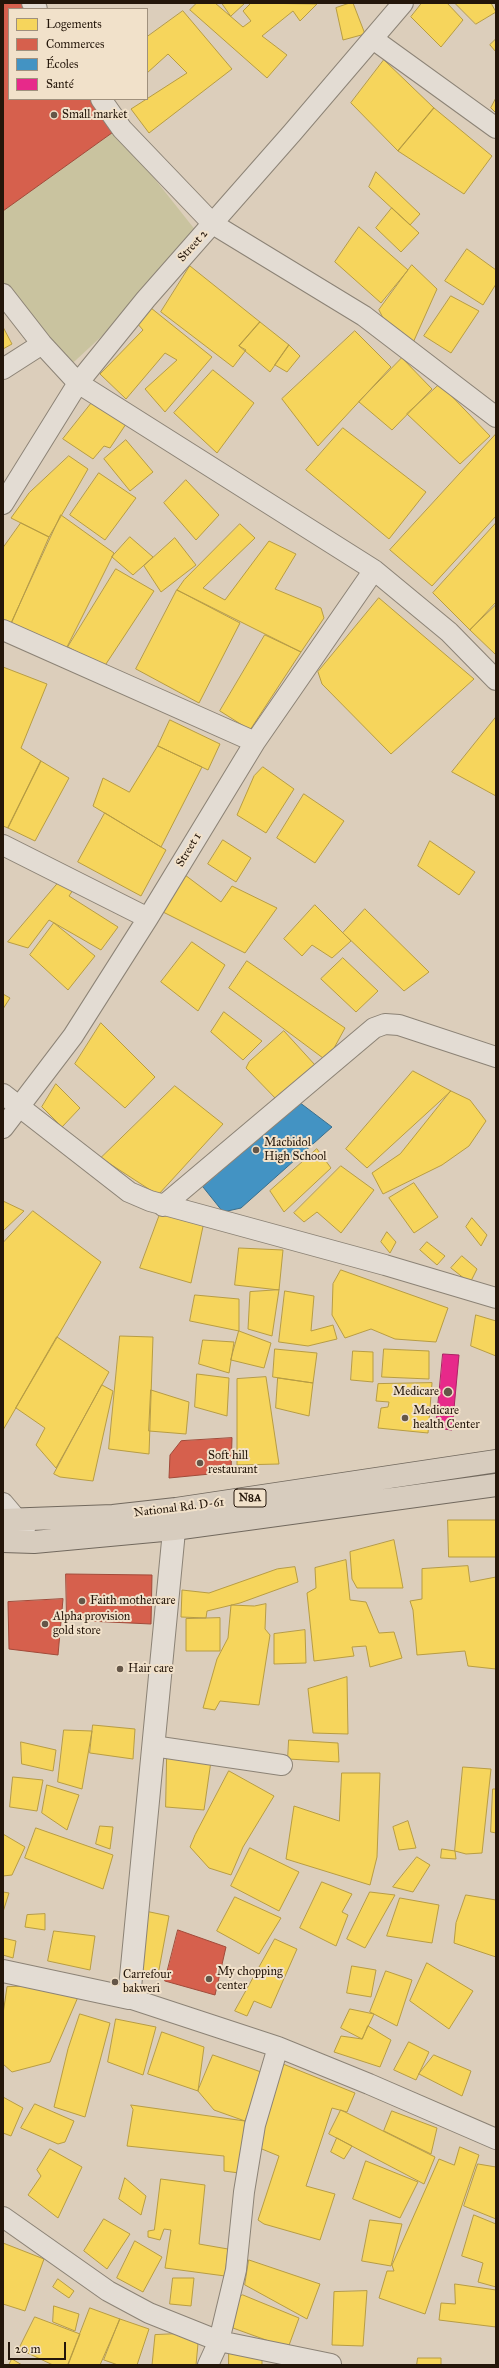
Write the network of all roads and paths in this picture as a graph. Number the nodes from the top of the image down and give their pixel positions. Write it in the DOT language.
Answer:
graph roads {
  1 [pos="403,3"];
  2 [pos="373,39"];
  3 [pos="102,100"];
  4 [pos="496,128"];
  5 [pos="213,224"];
  6 [pos="3,294"];
  7 [pos="42,344"];
  8 [pos="3,368"];
  9 [pos="78,383"];
  10 [pos="496,417"];
  11 [pos="3,504"];
  12 [pos="374,570"];
  13 [pos="3,630"];
  14 [pos="496,680"];
  15 [pos="255,742"];
  16 [pos="3,845"];
  17 [pos="148,918"];
  18 [pos="496,1057"];
  19 [pos="3,1094"];
  20 [pos="20,1106"];
  21 [pos="3,1128"];
  22 [pos="163,1206"];
  23 [pos="496,1298"];
  24 [pos="496,1462"];
  25 [pos="496,1485"];
  26 [pos="3,1503"];
  27 [pos="175,1519"];
  28 [pos="11,1520"];
  29 [pos="3,1542"];
  30 [pos="34,1542"];
  31 [pos="153,1746"];
  32 [pos="282,1765"];
  33 [pos="3,1971"];
  34 [pos="129,1998"];
  35 [pos="278,2047"];
  36 [pos="496,2139"];
  37 [pos="3,2217"];
  38 [pos="219,2341"];
  39 [pos="208,2365"];
  40 [pos="332,2365"];
  1 -- 2 [label="street, Street 2"];
  2 -- 4 [label="street"];
  2 -- 5 [label="street, Street 2"];
  3 -- 5 [label="street"];
  5 -- 9 [label="street, Street 2"];
  5 -- 10 [label="street"];
  6 -- 7 [label="street"];
  7 -- 8 [label="street"];
  7 -- 9 [label="street"];
  9 -- 11 [label="street, Street 2"];
  9 -- 12 [label="street"];
  12 -- 14 [label="street"];
  12 -- 15 [label="street, Street 1"];
  13 -- 15 [label="street"];
  15 -- 17 [label="street, Street 1"];
  16 -- 17 [label="street"];
  17 -- 20 [label="street, Street 1"];
  18 -- 22 [label="street"];
  19 -- 20 [label="street"];
  20 -- 21 [label="street, Street 1"];
  20 -- 22 [label="street"];
  22 -- 23 [label="street"];
  24 -- 27 [label="highway, National Rd. D-61 / N8A"];
  25 -- 27 [label="highway, National Rd. D-61 / N8A"];
  26 -- 28 [label="street"];
  27 -- 28 [label="highway, National Rd. D-61 / N8A"];
  27 -- 30 [label="highway, National Rd. D-61 / N8A"];
  27 -- 31 [label="street"];
  28 -- 30 [label="street"];
  29 -- 30 [label="highway, National Rd. D-61 / N8A"];
  31 -- 32 [label="street"];
  31 -- 34 [label="street"];
  33 -- 34 [label="street"];
  34 -- 35 [label="street"];
  35 -- 36 [label="street"];
  35 -- 38 [label="street"];
  37 -- 38 [label="street"];
  38 -- 39 [label="street"];
  38 -- 40 [label="street"];
}
